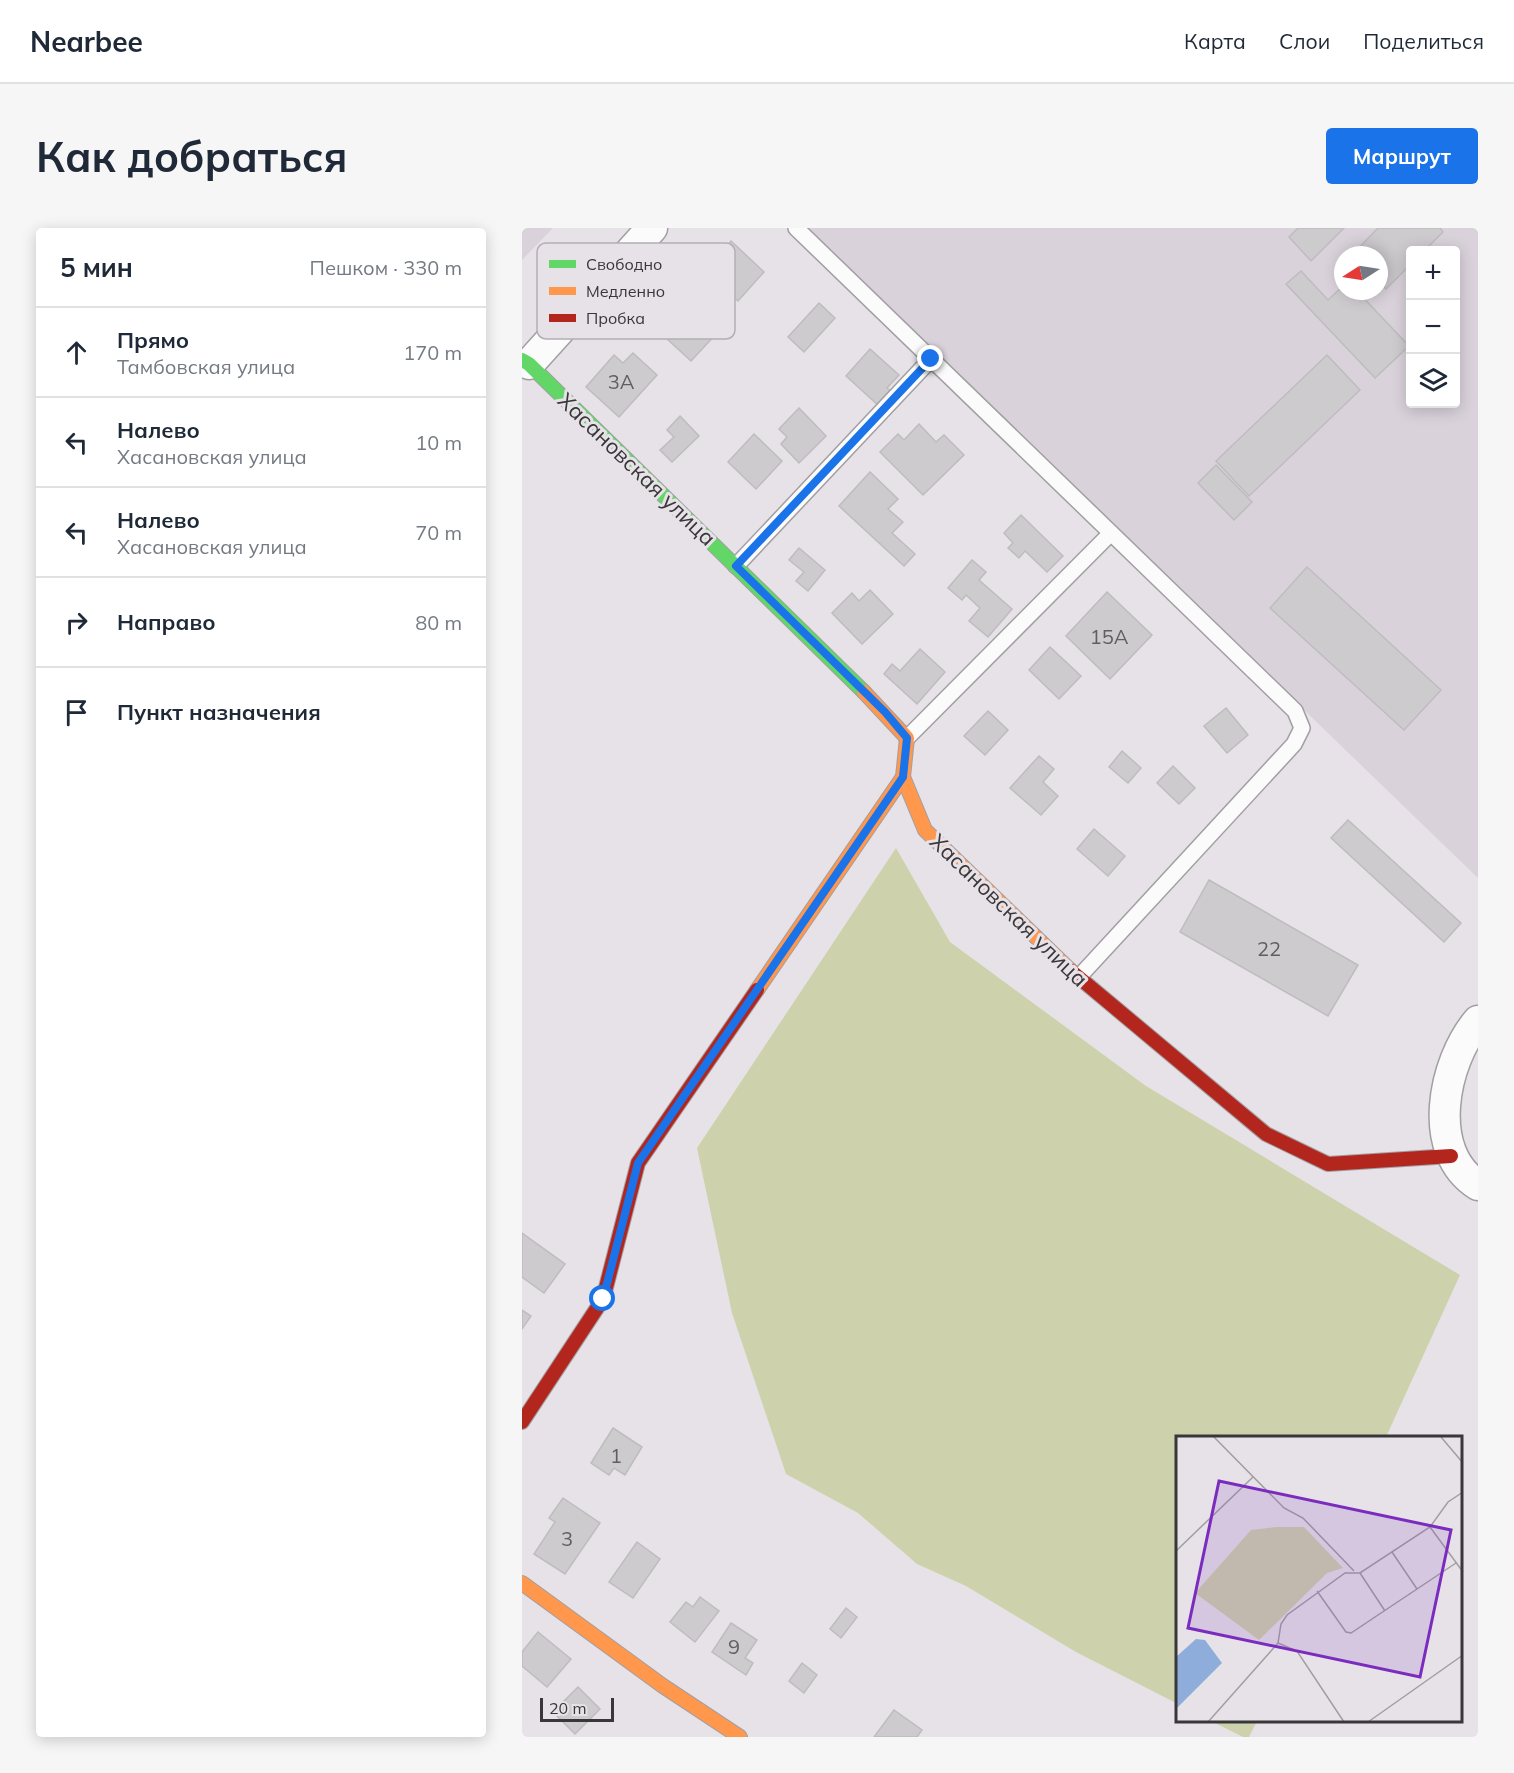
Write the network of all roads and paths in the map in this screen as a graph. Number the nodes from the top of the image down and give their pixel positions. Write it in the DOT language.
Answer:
graph roads {
  1 [pos="652,228"];
  2 [pos="796,228"];
  3 [pos="638,243"];
  4 [pos="548,339"];
  5 [pos="931,359"];
  6 [pos="526,362"];
  7 [pos="1111,533"];
  8 [pos="736,566"];
  9 [pos="907,738"];
  10 [pos="903,777"];
  11 [pos="1078,978"];
  12 [pos="1478,1021"];
  13 [pos="1451,1156"];
  14 [pos="1478,1185"];
  15 [pos="522,1422"];
  16 [pos="522,1583"];
  17 [pos="740,1737"];
  1 -- 3 [label="street"];
  2 -- 5 [label="lane"];
  4 -- 6 [label="street"];
  5 -- 7 [label="lane"];
  5 -- 8 [label="lane"];
  6 -- 8 [label="street, Хасановская улица"];
  7 -- 9 [label="lane"];
  7 -- 11 [label="lane"];
  8 -- 9 [label="street, Хасановская улица"];
  9 -- 10 [label="street, Хасановская улица"];
  10 -- 11 [label="street, Хасановская улица"];
  10 -- 15 [label="street"];
  11 -- 13 [label="street, Хасановская улица"];
  12 -- 13 [label="street"];
  13 -- 14 [label="street"];
  16 -- 17 [label="street"];
}
